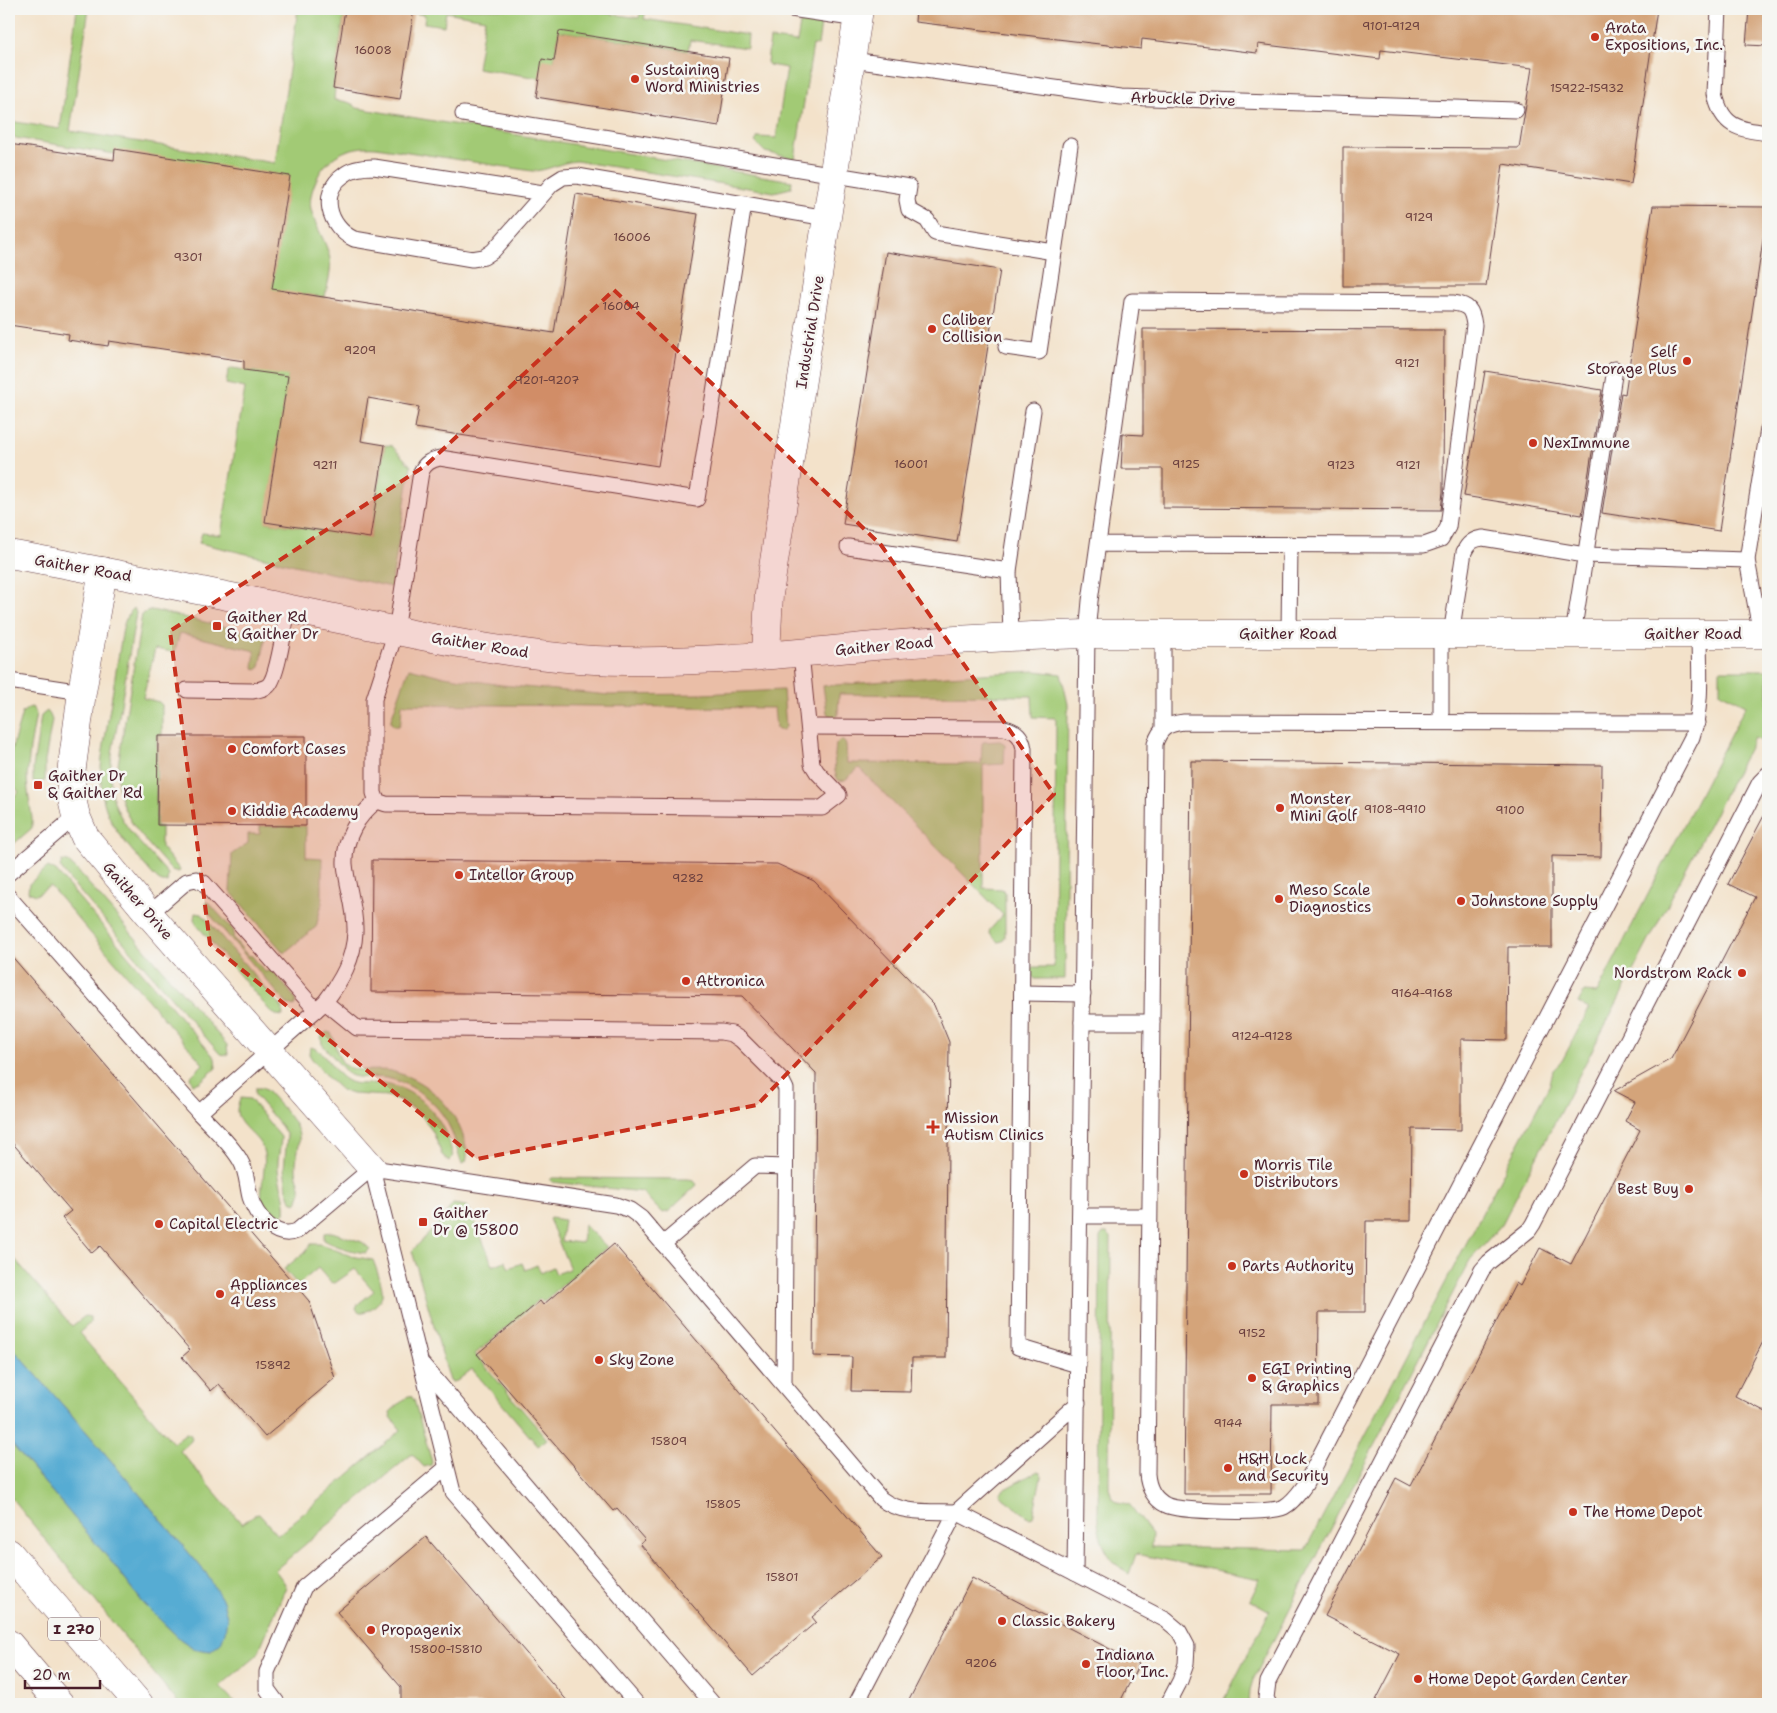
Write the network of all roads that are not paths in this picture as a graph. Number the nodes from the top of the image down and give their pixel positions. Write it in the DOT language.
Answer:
graph roads {
  1 [pos="791,9"];
  2 [pos="1719,9"];
  3 [pos="859,14"];
  4 [pos="852,60"];
  5 [pos="1516,110"];
  6 [pos="463,114"];
  7 [pos="1768,133"];
  8 [pos="1070,146"];
  9 [pos="834,175"];
  10 [pos="543,193"];
  11 [pos="744,204"];
  12 [pos="827,218"];
  13 [pos="1054,252"];
  14 [pos="1006,347"];
  15 [pos="1615,369"];
  16 [pos="1033,411"];
  17 [pos="1768,429"];
  18 [pos="1098,544"];
  19 [pos="1290,544"];
  20 [pos="848,547"];
  21 [pos="9,554"];
  22 [pos="1585,555"];
  23 [pos="1747,560"];
  24 [pos="103,571"];
  25 [pos="1008,571"];
  26 [pos="288,608"];
  27 [pos="396,631"];
  28 [pos="1163,633"];
  29 [pos="1087,634"];
  30 [pos="1290,634"];
  31 [pos="1446,634"];
  32 [pos="1573,634"];
  33 [pos="1699,634"];
  34 [pos="1764,634"];
  35 [pos="1011,636"];
  36 [pos="801,653"];
  37 [pos="766,655"];
  38 [pos="9,681"];
  39 [pos="187,690"];
  40 [pos="82,692"];
  41 [pos="1441,722"];
  42 [pos="1697,723"];
  43 [pos="809,727"];
  44 [pos="1163,727"];
  45 [pos="1768,774"];
  46 [pos="378,801"];
  47 [pos="76,816"];
  48 [pos="9,873"];
  49 [pos="9,896"];
  50 [pos="149,914"];
  51 [pos="1022,994"];
  52 [pos="1083,994"];
  53 [pos="320,1006"];
  54 [pos="1082,1022"];
  55 [pos="1152,1022"];
  56 [pos="269,1051"];
  57 [pos="199,1113"];
  58 [pos="785,1167"];
  59 [pos="372,1168"];
  60 [pos="1080,1216"];
  61 [pos="1150,1216"];
  62 [pos="663,1244"];
  63 [pos="420,1362"];
  64 [pos="1078,1365"];
  65 [pos="784,1384"];
  66 [pos="1078,1403"];
  67 [pos="446,1468"];
  68 [pos="956,1512"];
  69 [pos="9,1553"];
  70 [pos="1075,1573"];
  71 [pos="9,1644"];
  72 [pos="60,1704"];
  73 [pos="139,1704"];
  74 [pos="278,1704"];
  75 [pos="636,1704"];
  76 [pos="714,1704"];
  77 [pos="856,1704"];
  78 [pos="1168,1704"];
  79 [pos="1269,1704"];
  1 -- 3 [label="lane"];
  2 -- 7 [label="lane"];
  3 -- 4 [label="main road, Industrial Drive"];
  4 -- 5 [label="lane, Arbuckle Drive"];
  4 -- 9 [label="main road, Industrial Drive"];
  6 -- 9 [label="lane"];
  8 -- 13 [label="lane"];
  9 -- 12 [label="main road, Industrial Drive"];
  9 -- 13 [label="lane"];
  10 -- 10 [label="lane"];
  10 -- 11 [label="lane"];
  11 -- 12 [label="lane"];
  11 -- 27 [label="lane"];
  12 -- 37 [label="main road, Industrial Drive"];
  13 -- 14 [label="lane"];
  15 -- 22 [label="lane"];
  16 -- 25 [label="lane"];
  17 -- 23 [label="lane"];
  18 -- 19 [label="lane"];
  18 -- 19 [label="lane"];
  18 -- 29 [label="lane"];
  19 -- 30 [label="lane"];
  20 -- 25 [label="lane"];
  21 -- 24 [label="main road, Gaither Road"];
  22 -- 23 [label="lane"];
  22 -- 31 [label="lane"];
  22 -- 32 [label="lane"];
  23 -- 34 [label="lane"];
  24 -- 26 [label="main road, Gaither Road"];
  24 -- 40 [label="main road, Gaither Drive"];
  25 -- 35 [label="lane"];
  26 -- 27 [label="main road, Gaither Road"];
  26 -- 39 [label="lane"];
  27 -- 37 [label="main road, Gaither Road"];
  27 -- 46 [label="lane"];
  28 -- 29 [label="main road, Gaither Road"];
  28 -- 30 [label="main road, Gaither Road"];
  28 -- 44 [label="lane"];
  29 -- 35 [label="main road, Gaither Road"];
  29 -- 52 [label="lane"];
  30 -- 31 [label="main road, Gaither Road"];
  31 -- 32 [label="main road, Gaither Road"];
  31 -- 41 [label="lane"];
  32 -- 33 [label="main road, Gaither Road"];
  33 -- 34 [label="main road, Gaither Road"];
  33 -- 42 [label="lane"];
  35 -- 36 [label="main road, Gaither Road"];
  36 -- 37 [label="main road, Gaither Road"];
  36 -- 43 [label="lane"];
  38 -- 40 [label="lane"];
  40 -- 47 [label="main road, Gaither Drive"];
  41 -- 42 [label="lane"];
  41 -- 44 [label="lane"];
  42 -- 61 [label="lane"];
  43 -- 46 [label="lane"];
  43 -- 51 [label="lane"];
  44 -- 55 [label="lane"];
  45 -- 79 [label="lane"];
  46 -- 53 [label="lane"];
  47 -- 48 [label="lane"];
  47 -- 50 [label="main road, Gaither Drive"];
  49 -- 57 [label="lane"];
  50 -- 53 [label="lane"];
  50 -- 56 [label="main road, Gaither Drive"];
  51 -- 52 [label="lane"];
  51 -- 64 [label="lane"];
  52 -- 54 [label="lane"];
  53 -- 56 [label="lane"];
  53 -- 58 [label="lane"];
  54 -- 55 [label="lane"];
  54 -- 60 [label="lane"];
  55 -- 61 [label="lane"];
  56 -- 57 [label="lane"];
  56 -- 59 [label="main road, Gaither Drive"];
  57 -- 59 [label="lane"];
  58 -- 62 [label="lane"];
  58 -- 65 [label="lane"];
  59 -- 62 [label="lane"];
  59 -- 63 [label="lane"];
  60 -- 61 [label="lane"];
  60 -- 64 [label="lane"];
  62 -- 65 [label="lane"];
  63 -- 67 [label="lane"];
  63 -- 76 [label="lane"];
  64 -- 66 [label="lane"];
  65 -- 68 [label="lane"];
  66 -- 68 [label="lane"];
  66 -- 70 [label="lane"];
  67 -- 74 [label="lane"];
  67 -- 75 [label="lane"];
  68 -- 70 [label="lane"];
  68 -- 77 [label="lane"];
  69 -- 73 [label="main road, I 270"];
  70 -- 78 [label="lane"];
  71 -- 72 [label="main road"];
}
